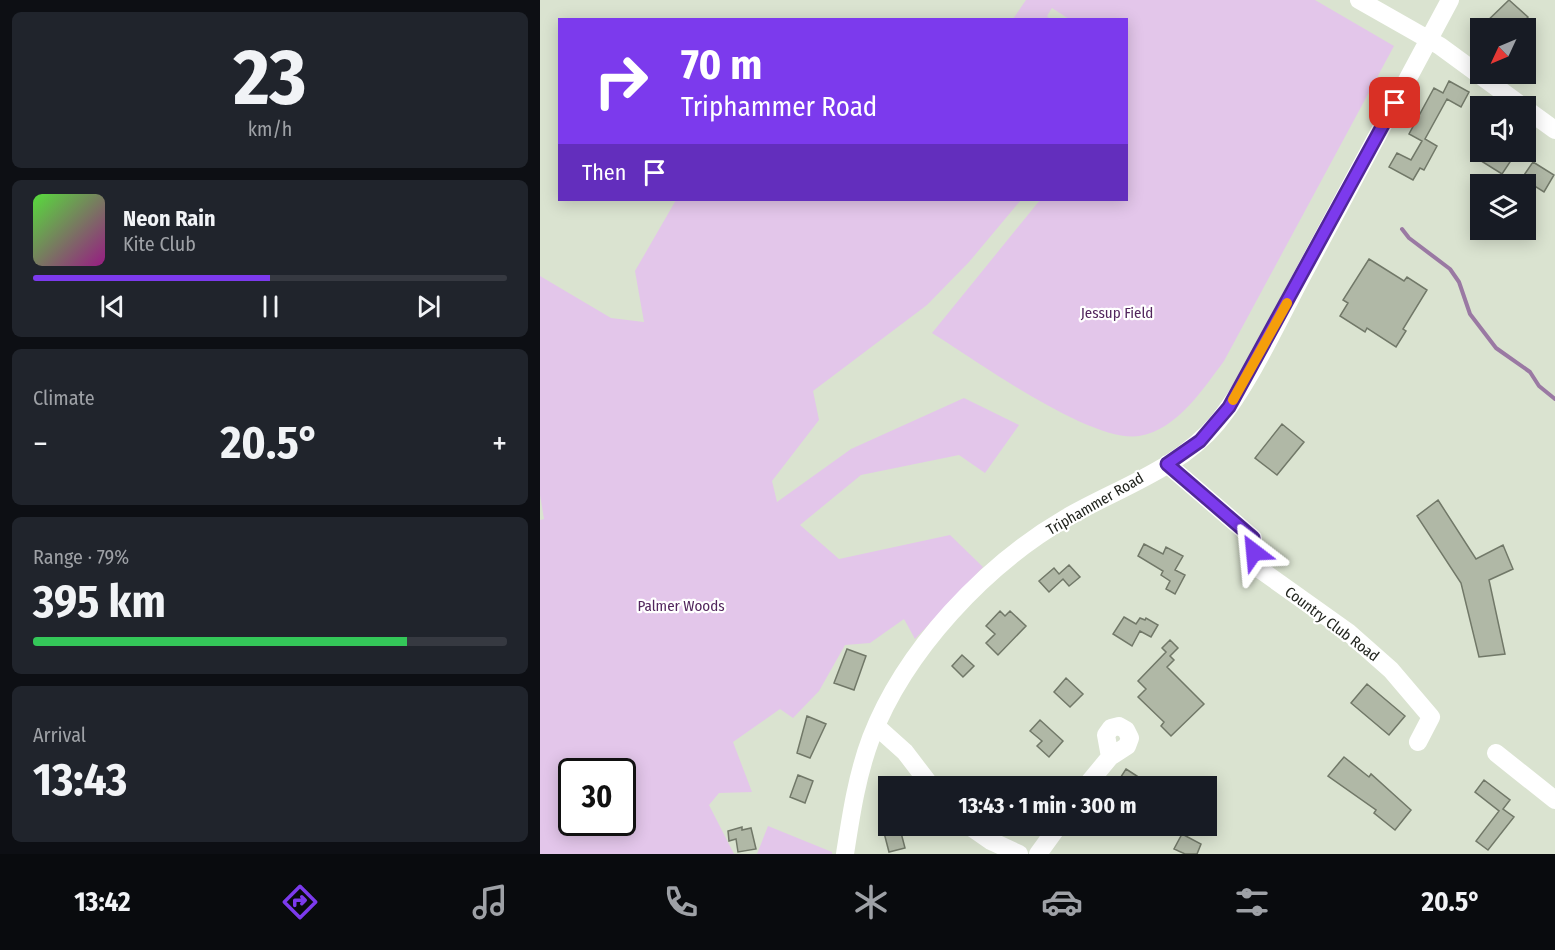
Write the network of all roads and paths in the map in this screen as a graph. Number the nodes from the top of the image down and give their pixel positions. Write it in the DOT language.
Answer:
graph roads {
  1 [pos="1359,0"];
  2 [pos="1450,0"];
  3 [pos="1429,39"];
  4 [pos="1508,96"];
  5 [pos="1536,116"];
  6 [pos="1555,130"];
  7 [pos="1167,464"];
  8 [pos="876,726"];
  9 [pos="1418,742"];
  10 [pos="1496,753"];
  11 [pos="1110,757"];
  12 [pos="923,776"];
  13 [pos="1094,776"];
  14 [pos="1555,800"];
  15 [pos="984,836"];
  16 [pos="1051,836"];
  17 [pos="845,854"];
  18 [pos="1019,854"];
  19 [pos="1038,854"];
  1 -- 3 [label="street"];
  2 -- 3 [label="street, Triphammer Road"];
  3 -- 4 [label="street"];
  3 -- 7 [label="street, Triphammer Road"];
  5 -- 6 [label="street"];
  7 -- 8 [label="street, Triphammer Road"];
  7 -- 9 [label="street, Country Club Road"];
  8 -- 12 [label="street"];
  8 -- 17 [label="street, Triphammer Road"];
  10 -- 14 [label="street"];
  11 -- 13 [label="street"];
  15 -- 18 [label="street"];
  16 -- 19 [label="street"];
}
